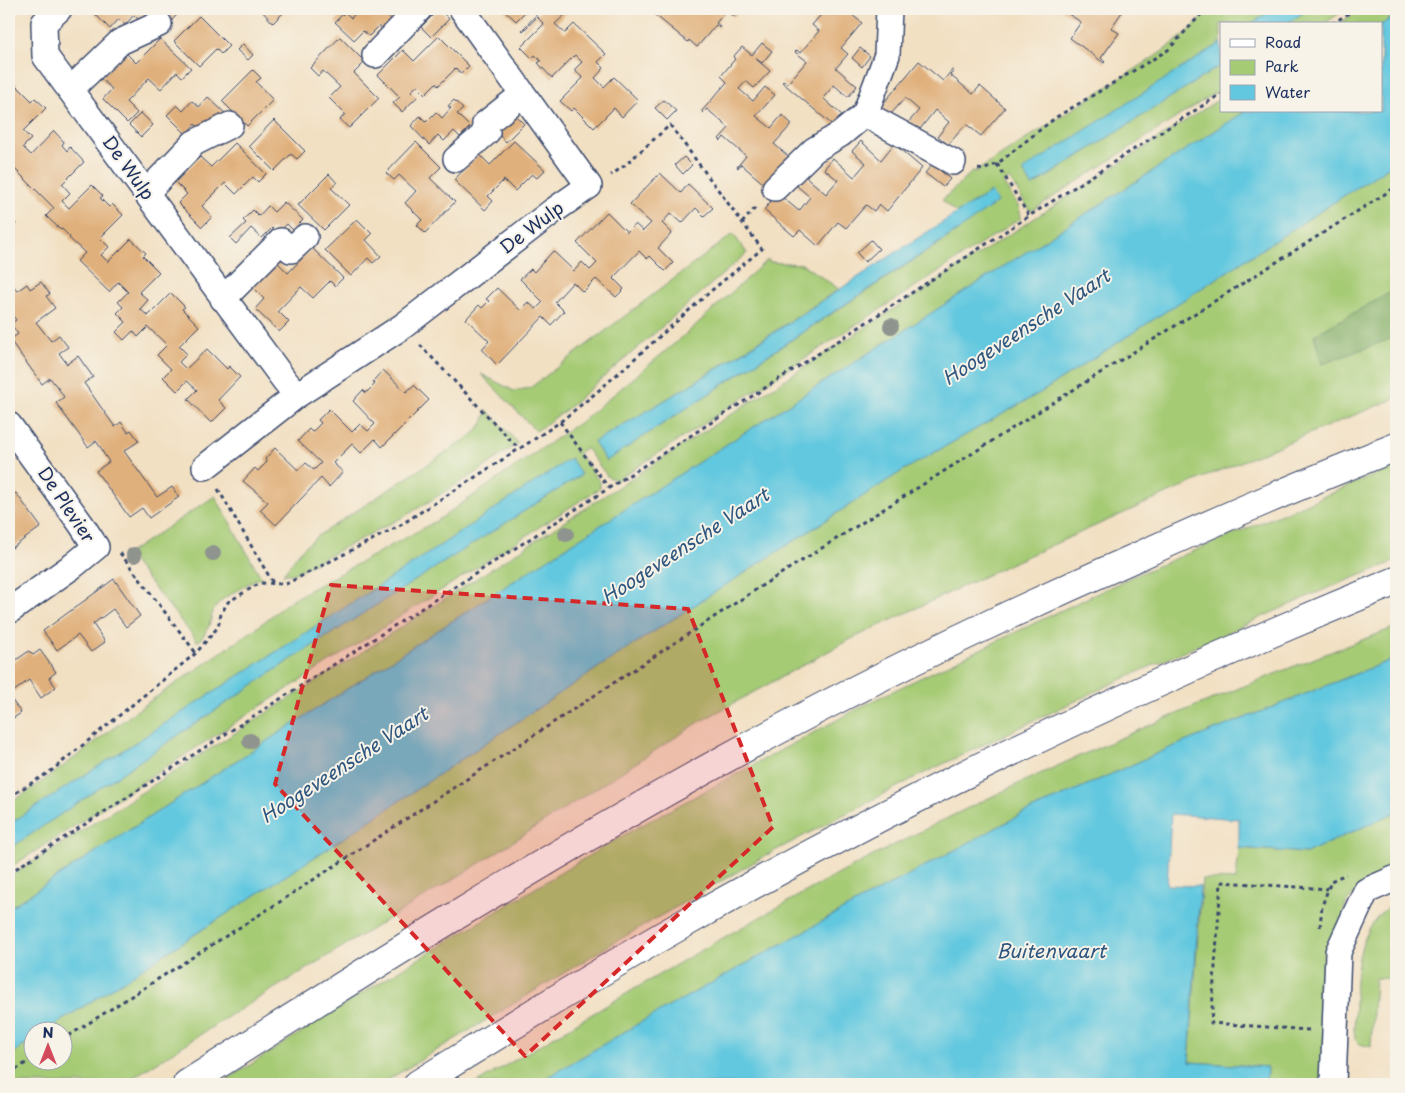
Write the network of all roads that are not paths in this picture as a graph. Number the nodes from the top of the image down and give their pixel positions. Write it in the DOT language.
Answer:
graph roads {
  1 [pos="59,9"];
  2 [pos="419,9"];
  3 [pos="462,9"];
  4 [pos="889,9"];
  5 [pos="159,24"];
  6 [pos="375,55"];
  7 [pos="70,90"];
  8 [pos="523,94"];
  9 [pos="865,114"];
  10 [pos="230,125"];
  11 [pos="456,159"];
  12 [pos="953,162"];
  13 [pos="775,188"];
  14 [pos="146,194"];
  15 [pos="305,237"];
  16 [pos="223,298"];
  17 [pos="297,395"];
  18 [pos="9,425"];
  19 [pos="1396,447"];
  20 [pos="205,467"];
  21 [pos="1396,581"];
  22 [pos="9,611"];
  23 [pos="1396,878"];
  24 [pos="187,1084"];
  25 [pos="418,1084"];
  26 [pos="1333,1084"];
  1 -- 7 [label="street, De Wulp"];
  2 -- 6 [label="street"];
  3 -- 8 [label="street"];
  4 -- 9 [label="street"];
  5 -- 7 [label="street"];
  7 -- 14 [label="street, De Wulp"];
  8 -- 11 [label="street"];
  8 -- 17 [label="street, De Wulp"];
  9 -- 12 [label="street"];
  9 -- 13 [label="street"];
  10 -- 14 [label="street"];
  14 -- 16 [label="street, De Wulp"];
  15 -- 16 [label="street"];
  16 -- 17 [label="street, De Wulp"];
  17 -- 20 [label="street, De Wulp"];
  18 -- 22 [label="street, De Plevier"];
  19 -- 24 [label="highway"];
  21 -- 25 [label="highway"];
  23 -- 26 [label="street"];
}
